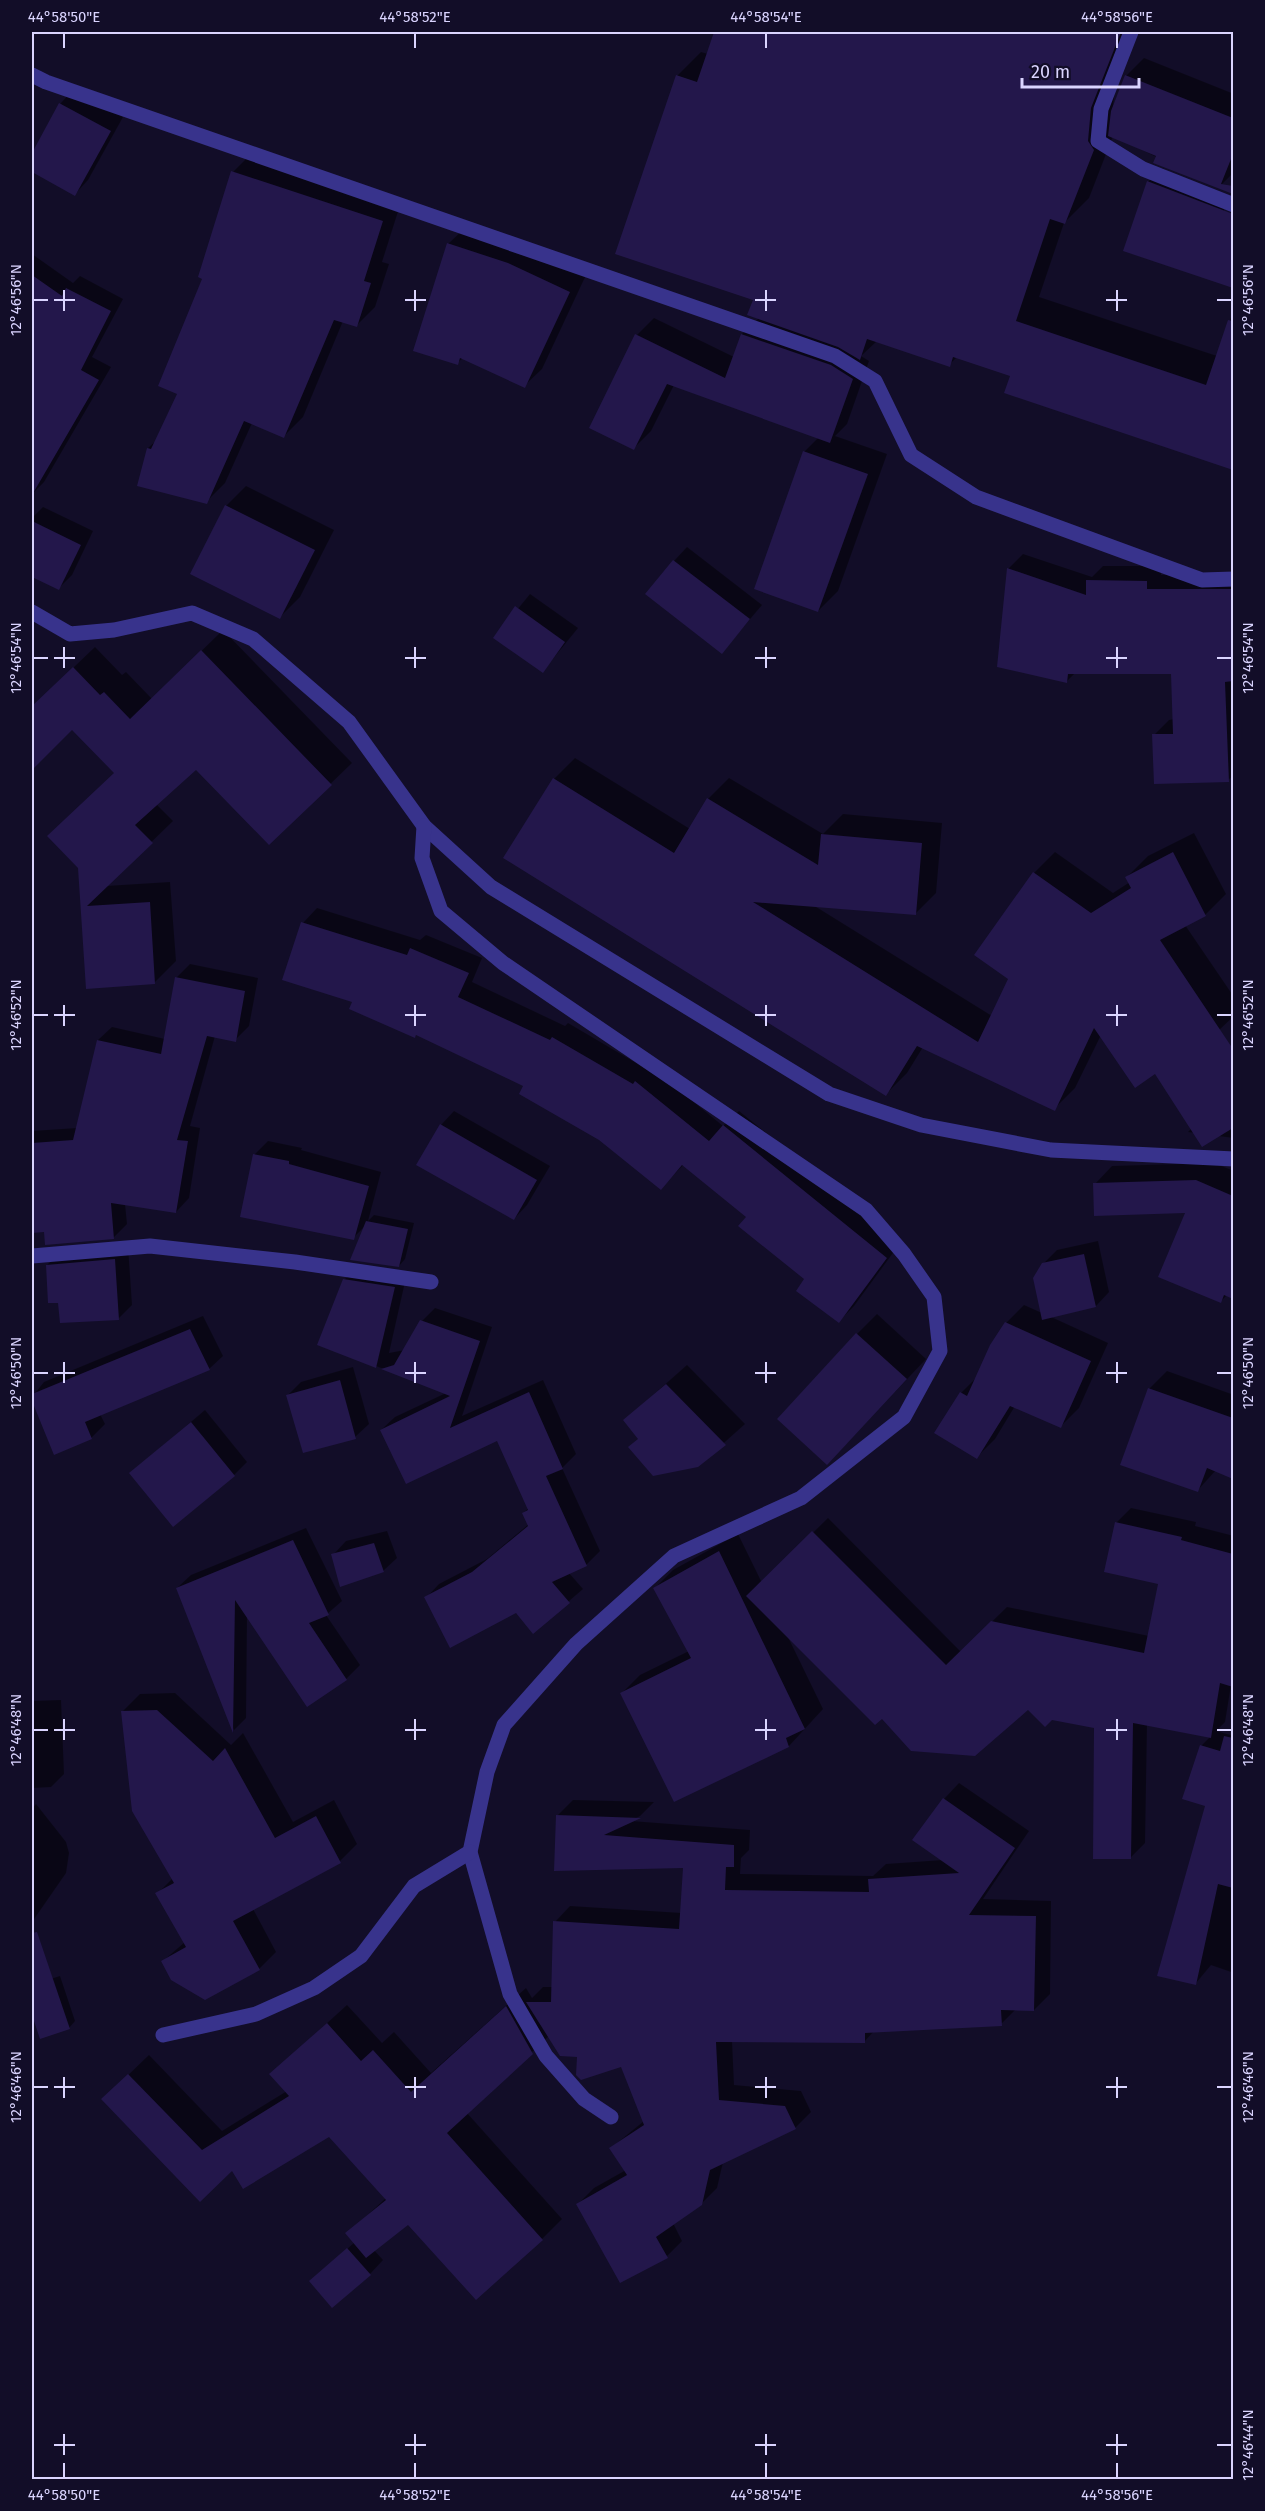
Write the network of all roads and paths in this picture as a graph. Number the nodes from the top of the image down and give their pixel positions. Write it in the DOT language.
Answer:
graph roads {
  1 [pos="1131,32"];
  2 [pos="32,75"];
  3 [pos="1233,205"];
  4 [pos="1233,579"];
  5 [pos="32,612"];
  6 [pos="424,826"];
  7 [pos="1233,1160"];
  8 [pos="32,1256"];
  9 [pos="431,1282"];
  10 [pos="470,1852"];
  11 [pos="163,2035"];
  12 [pos="611,2117"];
  1 -- 3 [label="street"];
  2 -- 4 [label="street"];
  5 -- 6 [label="street"];
  6 -- 7 [label="street"];
  6 -- 10 [label="street"];
  8 -- 9 [label="street"];
  10 -- 11 [label="street"];
  10 -- 12 [label="street"];
}
